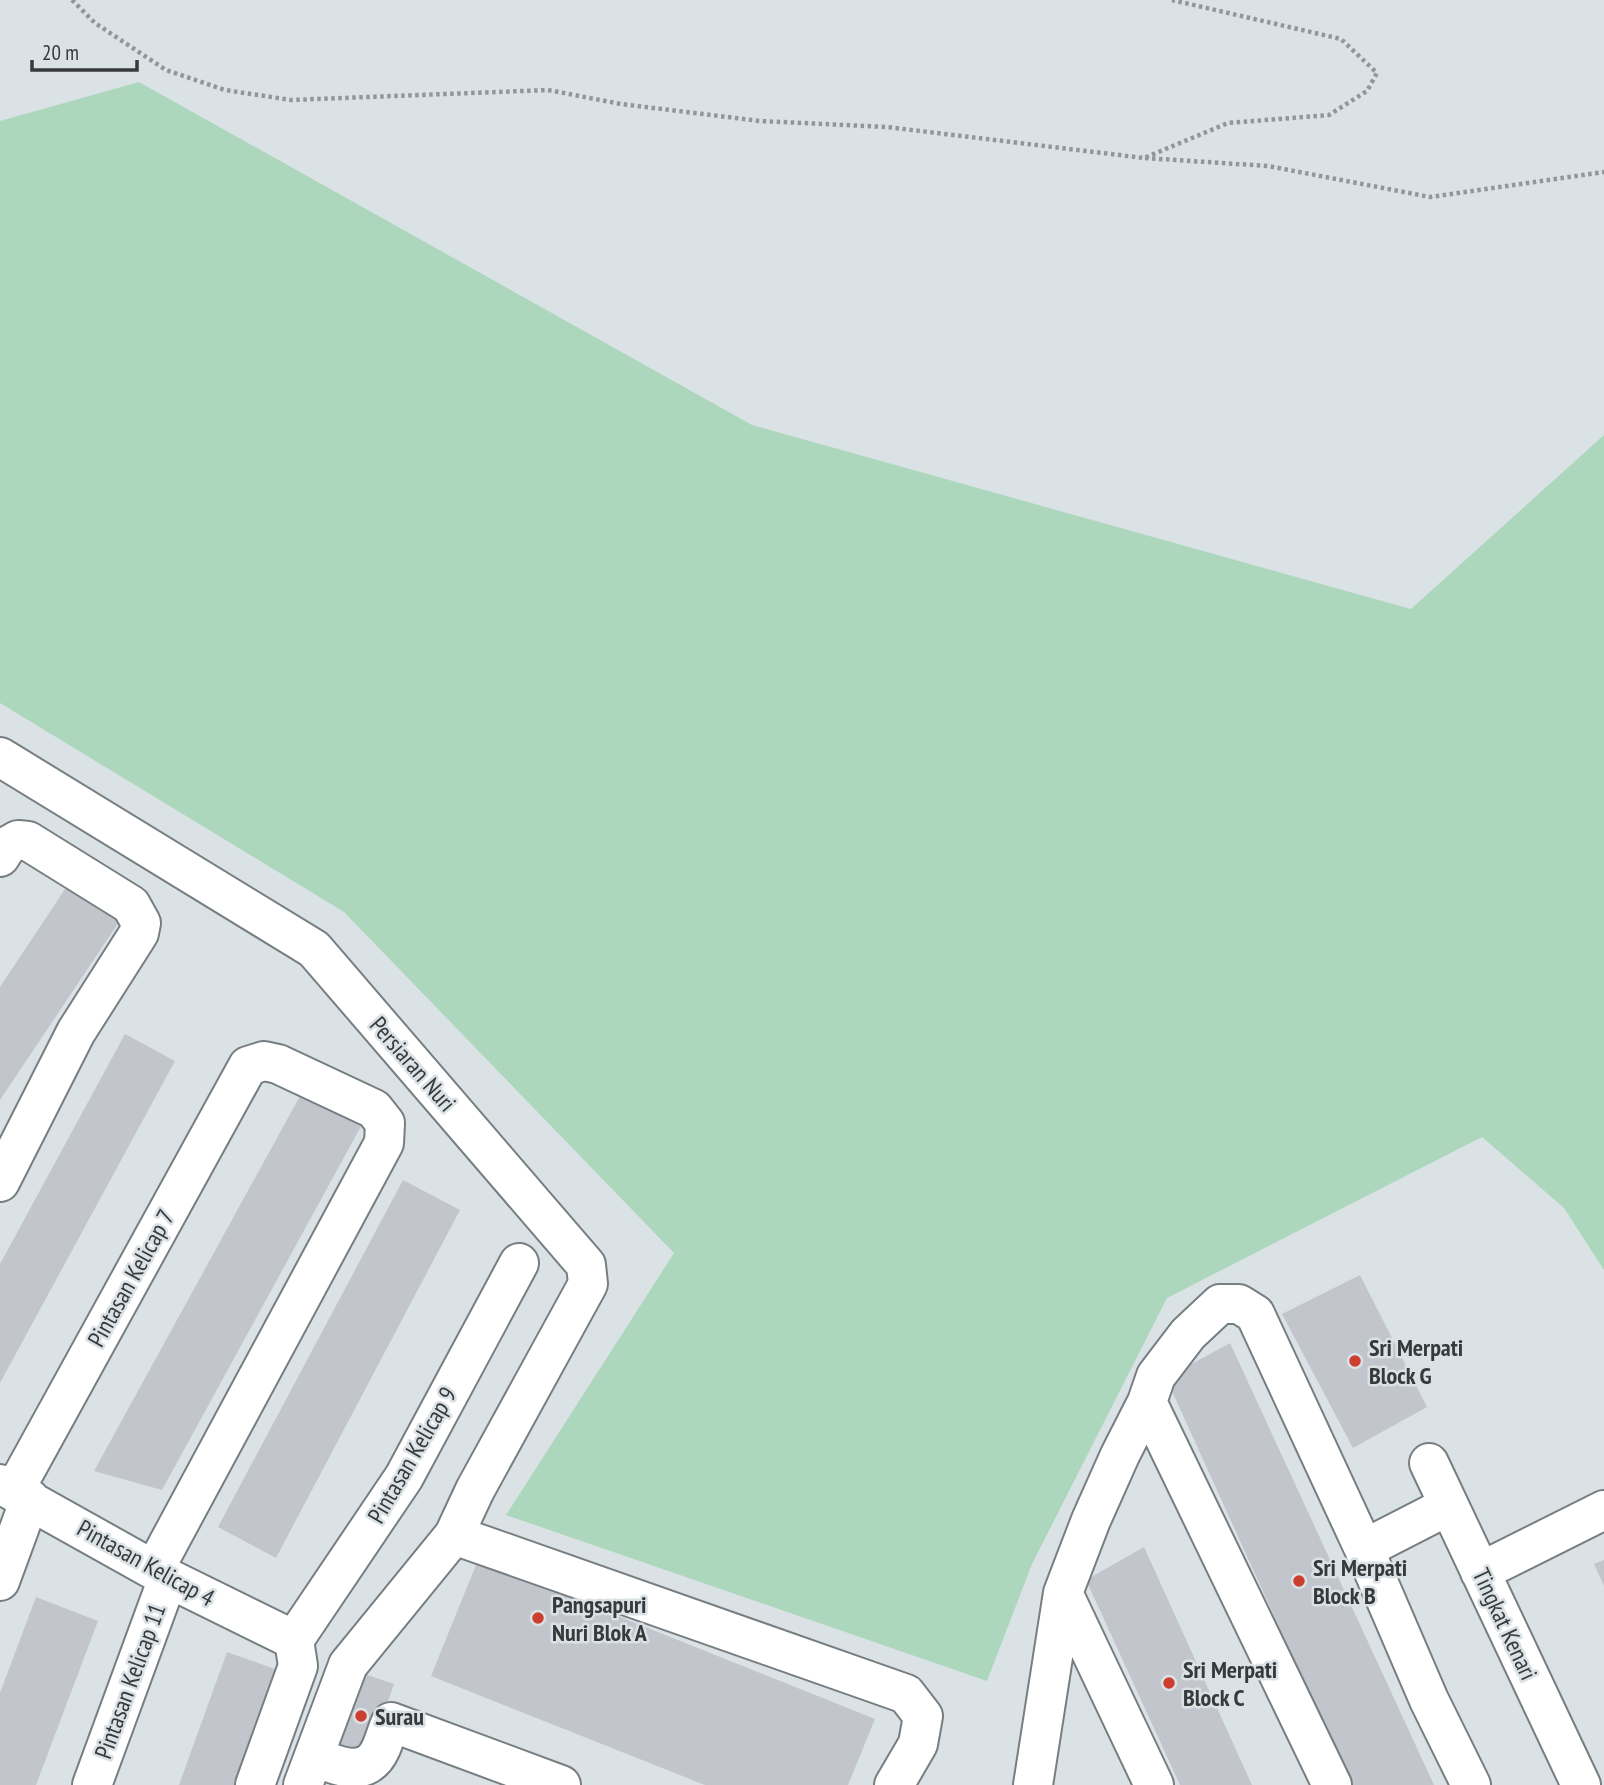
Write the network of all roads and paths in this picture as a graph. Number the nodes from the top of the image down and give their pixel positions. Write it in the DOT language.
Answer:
graph roads {
  1 [pos="72,0"];
  2 [pos="1172,0"];
  3 [pos="1144,158"];
  4 [pos="1604,172"];
  5 [pos="0,757"];
  6 [pos="4,852"];
  7 [pos="248,1066"];
  8 [pos="0,1182"];
  9 [pos="519,1263"];
  10 [pos="1147,1402"];
  11 [pos="1429,1463"];
  12 [pos="15,1491"];
  13 [pos="1448,1506"];
  14 [pos="1604,1510"];
  15 [pos="454,1535"];
  16 [pos="1364,1549"];
  17 [pos="1480,1572"];
  18 [pos="161,1574"];
  19 [pos="0,1581"];
  20 [pos="1063,1593"];
  21 [pos="293,1640"];
  22 [pos="308,1771"];
  23 [pos="92,1785"];
  24 [pos="255,1785"];
  25 [pos="561,1785"];
  26 [pos="894,1785"];
  27 [pos="1033,1785"];
  28 [pos="1154,1785"];
  29 [pos="1332,1785"];
  30 [pos="1471,1785"];
  31 [pos="1581,1785"];
  1 -- 3 [label="path"];
  2 -- 3 [label="path"];
  3 -- 4 [label="path"];
  5 -- 15 [label="street, Persiaran Nuri"];
  6 -- 8 [label="street"];
  7 -- 12 [label="street, Pintasan Kelicap 7"];
  7 -- 18 [label="street, Pintasan Kelicap 11"];
  9 -- 21 [label="street, Pintasan Kelicap 9"];
  10 -- 16 [label="street"];
  10 -- 20 [label="street"];
  10 -- 29 [label="street"];
  11 -- 13 [label="street, Tingkat Kenari"];
  12 -- 18 [label="street, Pintasan Kelicap 4"];
  12 -- 19 [label="street, Pintasan Kelicap 7"];
  13 -- 16 [label="street"];
  13 -- 17 [label="street, Tingkat Kenari"];
  14 -- 17 [label="street"];
  15 -- 22 [label="street, Persiaran Nuri"];
  15 -- 26 [label="street"];
  16 -- 30 [label="street"];
  17 -- 31 [label="street, Tingkat Kenari"];
  18 -- 21 [label="street, Pintasan Kelicap 4"];
  18 -- 23 [label="street, Pintasan Kelicap 11"];
  20 -- 27 [label="street"];
  20 -- 28 [label="street"];
  21 -- 24 [label="street"];
  22 -- 25 [label="street"];
}
